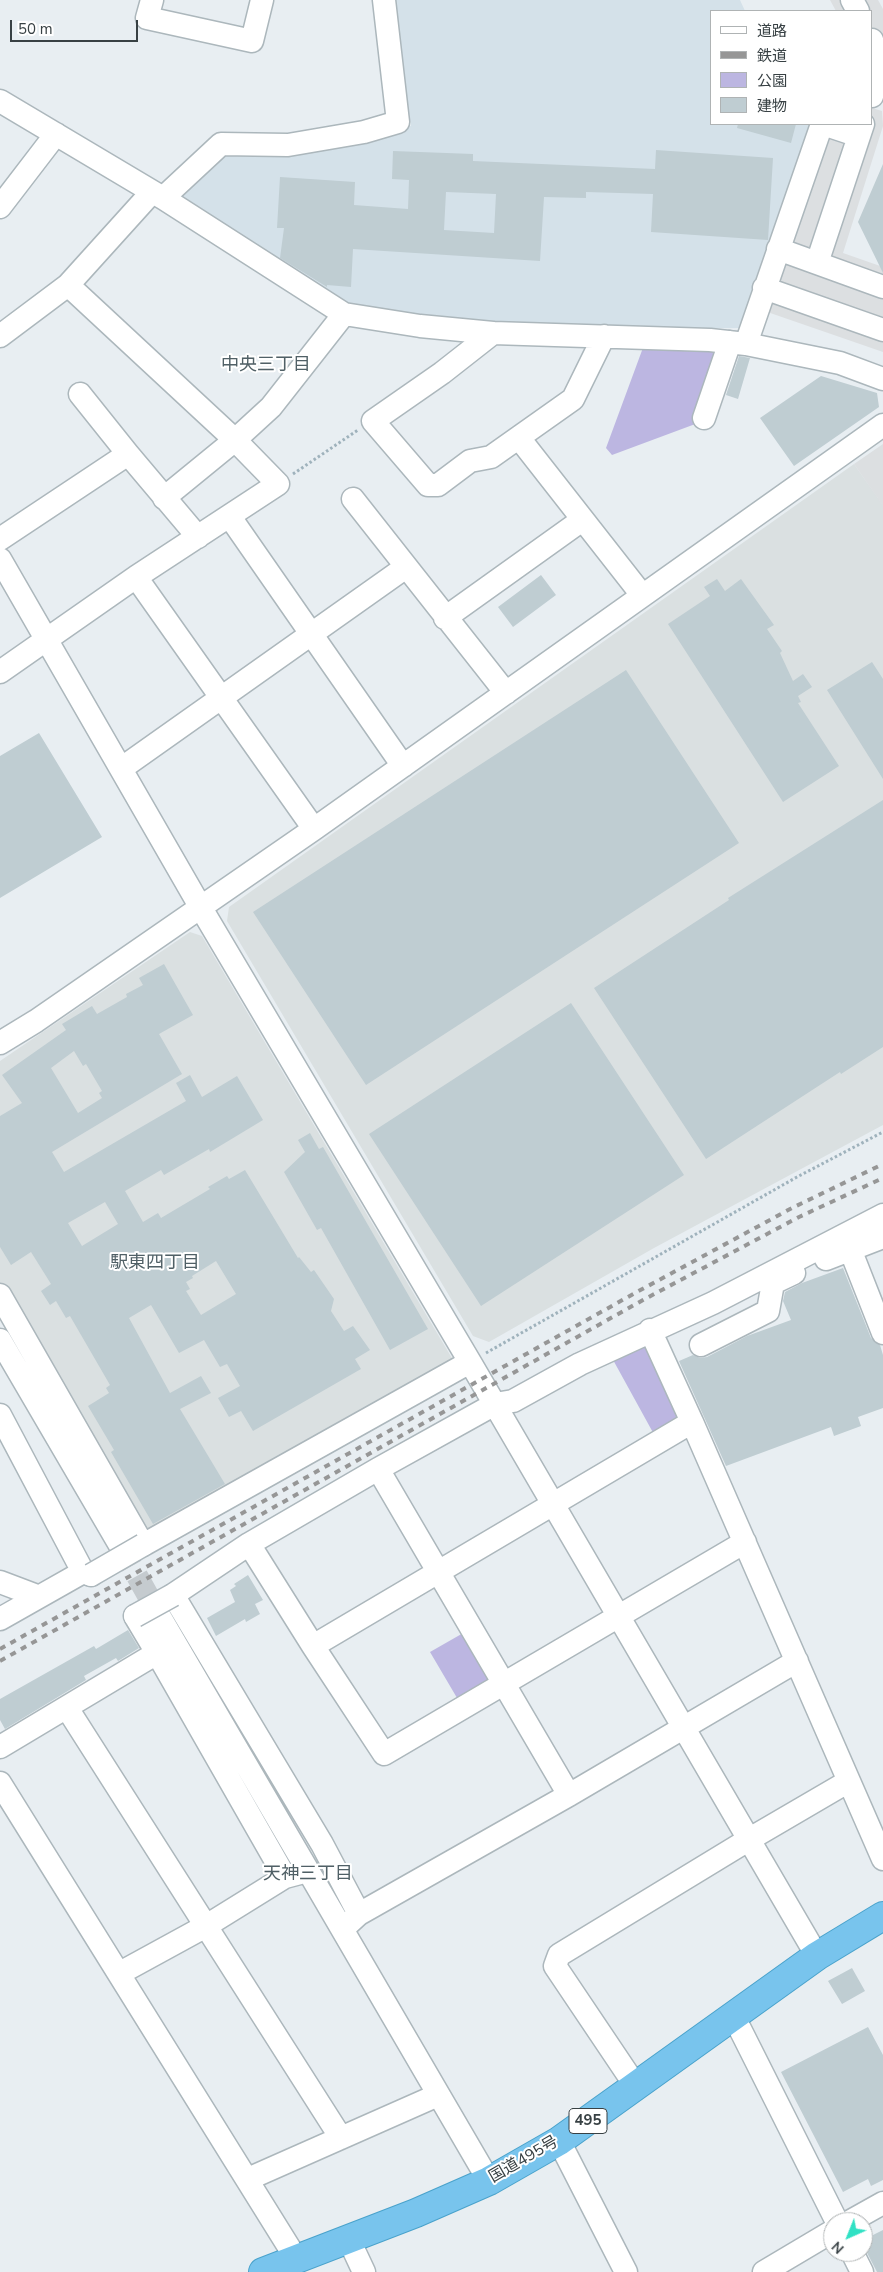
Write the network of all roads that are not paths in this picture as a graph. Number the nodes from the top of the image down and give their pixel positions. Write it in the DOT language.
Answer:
graph roads {
  1 [pos="152,0"];
  2 [pos="262,0"];
  3 [pos="384,0"];
  4 [pos="873,43"];
  5 [pos="873,93"];
  6 [pos="0,101"];
  7 [pos="822,125"];
  8 [pos="828,125"];
  9 [pos="861,130"];
  10 [pos="56,134"];
  11 [pos="157,195"];
  12 [pos="0,207"];
  13 [pos="778,249"];
  14 [pos="817,263"];
  15 [pos="68,285"];
  16 [pos="883,286"];
  17 [pos="764,288"];
  18 [pos="344,314"];
  19 [pos="883,330"];
  20 [pos="494,333"];
  21 [pos="0,336"];
  22 [pos="604,336"];
  23 [pos="738,343"];
  24 [pos="883,379"];
  25 [pos="80,394"];
  26 [pos="704,418"];
  27 [pos="883,425"];
  28 [pos="518,438"];
  29 [pos="235,440"];
  30 [pos="128,454"];
  31 [pos="164,498"];
  32 [pos="353,499"];
  33 [pos="230,517"];
  34 [pos="582,520"];
  35 [pos="198,537"];
  36 [pos="0,539"];
  37 [pos="0,559"];
  38 [pos="406,567"];
  39 [pos="136,577"];
  40 [pos="642,595"];
  41 [pos="445,618"];
  42 [pos="311,634"];
  43 [pos="47,638"];
  44 [pos="0,672"];
  45 [pos="506,693"];
  46 [pos="221,698"];
  47 [pos="403,766"];
  48 [pos="122,768"];
  49 [pos="314,829"];
  50 [pos="201,908"];
  51 [pos="0,1043"];
  52 [pos="883,1215"];
  53 [pos="883,1237"];
  54 [pos="850,1249"];
  55 [pos="0,1295"];
  56 [pos="650,1330"];
  57 [pos="883,1333"];
  58 [pos="0,1340"];
  59 [pos="701,1345"];
  60 [pos="470,1362"];
  61 [pos="495,1404"];
  62 [pos="0,1415"];
  63 [pos="692,1422"];
  64 [pos="378,1469"];
  65 [pos="552,1503"];
  66 [pos="745,1542"];
  67 [pos="249,1544"];
  68 [pos="144,1545"];
  69 [pos="121,1547"];
  70 [pos="438,1572"];
  71 [pos="87,1574"];
  72 [pos="0,1582"];
  73 [pos="172,1595"];
  74 [pos="38,1596"];
  75 [pos="160,1617"];
  76 [pos="618,1617"];
  77 [pos="0,1619"];
  78 [pos="313,1646"];
  79 [pos="157,1653"];
  80 [pos="797,1661"];
  81 [pos="504,1684"];
  82 [pos="67,1708"];
  83 [pos="683,1729"];
  84 [pos="0,1747"];
  85 [pos="849,1781"];
  86 [pos="0,1783"];
  87 [pos="569,1795"];
  88 [pos="748,1840"];
  89 [pos="883,1860"];
  90 [pos="308,1870"];
  91 [pos="285,1877"];
  92 [pos="359,1914"];
  93 [pos="883,1916"];
  94 [pos="206,1926"];
  95 [pos="342,1930"];
  96 [pos="817,1956"];
  97 [pos="120,1973"];
  98 [pos="733,2015"];
  99 [pos="635,2085"];
  100 [pos="438,2095"];
  101 [pos="341,2138"];
  102 [pos="559,2141"];
  103 [pos="248,2179"];
  104 [pos="489,2181"];
  105 [pos="883,2203"];
  106 [pos="832,2212"];
  107 [pos="867,2212"];
  108 [pos="823,2238"];
  109 [pos="349,2240"];
  110 [pos="297,2260"];
  111 [pos="263,2272"];
  112 [pos="364,2272"];
  113 [pos="626,2272"];
  114 [pos="764,2272"];
  1 -- 2 [label="street"];
  3 -- 11 [label="street"];
  4 -- 5 [label="street"];
  6 -- 10 [label="street"];
  7 -- 13 [label="street"];
  8 -- 9 [label="street"];
  9 -- 14 [label="street"];
  10 -- 11 [label="street"];
  10 -- 12 [label="street"];
  11 -- 15 [label="street"];
  11 -- 18 [label="street"];
  13 -- 14 [label="street"];
  13 -- 17 [label="street"];
  14 -- 16 [label="street"];
  15 -- 21 [label="street"];
  15 -- 29 [label="street"];
  17 -- 19 [label="street"];
  17 -- 23 [label="street"];
  18 -- 20 [label="street"];
  18 -- 29 [label="street"];
  20 -- 22 [label="street"];
  20 -- 28 [label="street"];
  22 -- 23 [label="street"];
  22 -- 28 [label="street"];
  23 -- 24 [label="street"];
  23 -- 26 [label="street"];
  25 -- 30 [label="street"];
  27 -- 40 [label="street"];
  28 -- 34 [label="street"];
  29 -- 31 [label="street"];
  29 -- 33 [label="street"];
  30 -- 31 [label="street"];
  30 -- 36 [label="street"];
  31 -- 35 [label="street"];
  32 -- 38 [label="street"];
  33 -- 35 [label="street"];
  33 -- 42 [label="street"];
  34 -- 40 [label="street"];
  34 -- 41 [label="street"];
  35 -- 39 [label="street"];
  37 -- 43 [label="street"];
  38 -- 41 [label="street"];
  38 -- 42 [label="street"];
  39 -- 43 [label="street"];
  39 -- 46 [label="street"];
  40 -- 45 [label="street"];
  41 -- 45 [label="street"];
  42 -- 46 [label="street"];
  42 -- 47 [label="street"];
  43 -- 44 [label="street"];
  43 -- 48 [label="street"];
  45 -- 47 [label="street"];
  46 -- 48 [label="street"];
  46 -- 49 [label="street"];
  47 -- 49 [label="street"];
  48 -- 50 [label="street"];
  49 -- 50 [label="street"];
  50 -- 51 [label="street"];
  50 -- 60 [label="street"];
  52 -- 56 [label="street"];
  53 -- 54 [label="street"];
  54 -- 57 [label="street"];
  54 -- 59 [label="street"];
  55 -- 68 [label="street"];
  56 -- 61 [label="street"];
  56 -- 63 [label="street"];
  58 -- 69 [label="street"];
  60 -- 61 [label="street"];
  60 -- 68 [label="street"];
  61 -- 64 [label="street"];
  61 -- 65 [label="street"];
  62 -- 71 [label="street"];
  63 -- 65 [label="street"];
  63 -- 66 [label="street"];
  64 -- 67 [label="street"];
  64 -- 70 [label="street"];
  65 -- 70 [label="street"];
  65 -- 76 [label="street"];
  66 -- 76 [label="street"];
  66 -- 80 [label="street"];
  67 -- 73 [label="street"];
  67 -- 78 [label="street"];
  68 -- 71 [label="street, bridge"];
  70 -- 78 [label="street"];
  70 -- 81 [label="street"];
  71 -- 74 [label="street"];
  72 -- 74 [label="street"];
  73 -- 79 [label="street, bridge"];
  73 -- 92 [label="street"];
  74 -- 77 [label="street"];
  75 -- 90 [label="street"];
  76 -- 81 [label="street"];
  76 -- 83 [label="street"];
  78 -- 81 [label="street"];
  79 -- 82 [label="street"];
  79 -- 91 [label="street"];
  80 -- 83 [label="street"];
  80 -- 85 [label="street"];
  81 -- 87 [label="street"];
  82 -- 84 [label="street"];
  82 -- 94 [label="street"];
  83 -- 87 [label="street"];
  83 -- 88 [label="street"];
  85 -- 88 [label="street"];
  85 -- 89 [label="street"];
  86 -- 97 [label="street"];
  87 -- 92 [label="street"];
  88 -- 96 [label="street"];
  88 -- 99 [label="street"];
  90 -- 91 [label="street"];
  90 -- 95 [label="street"];
  91 -- 94 [label="street"];
  92 -- 95 [label="street"];
  93 -- 96 [label="highway, 国道495号 / 495"];
  94 -- 97 [label="street"];
  94 -- 101 [label="street"];
  95 -- 100 [label="street"];
  96 -- 98 [label="highway, 国道495号 / 495"];
  97 -- 103 [label="street"];
  98 -- 99 [label="highway, 国道495号 / 495"];
  98 -- 106 [label="street"];
  99 -- 102 [label="highway, 国道495号 / 495"];
  100 -- 101 [label="street"];
  100 -- 104 [label="street"];
  101 -- 103 [label="street"];
  102 -- 104 [label="highway, 国道495号 / 495"];
  102 -- 113 [label="street"];
  103 -- 110 [label="street"];
  104 -- 109 [label="highway, 国道495号 / 495"];
  105 -- 107 [label="street"];
  108 -- 114 [label="street"];
  109 -- 110 [label="highway, 国道495号 / 495"];
  109 -- 112 [label="street"];
  110 -- 111 [label="highway, 国道495号 / 495"];
}
